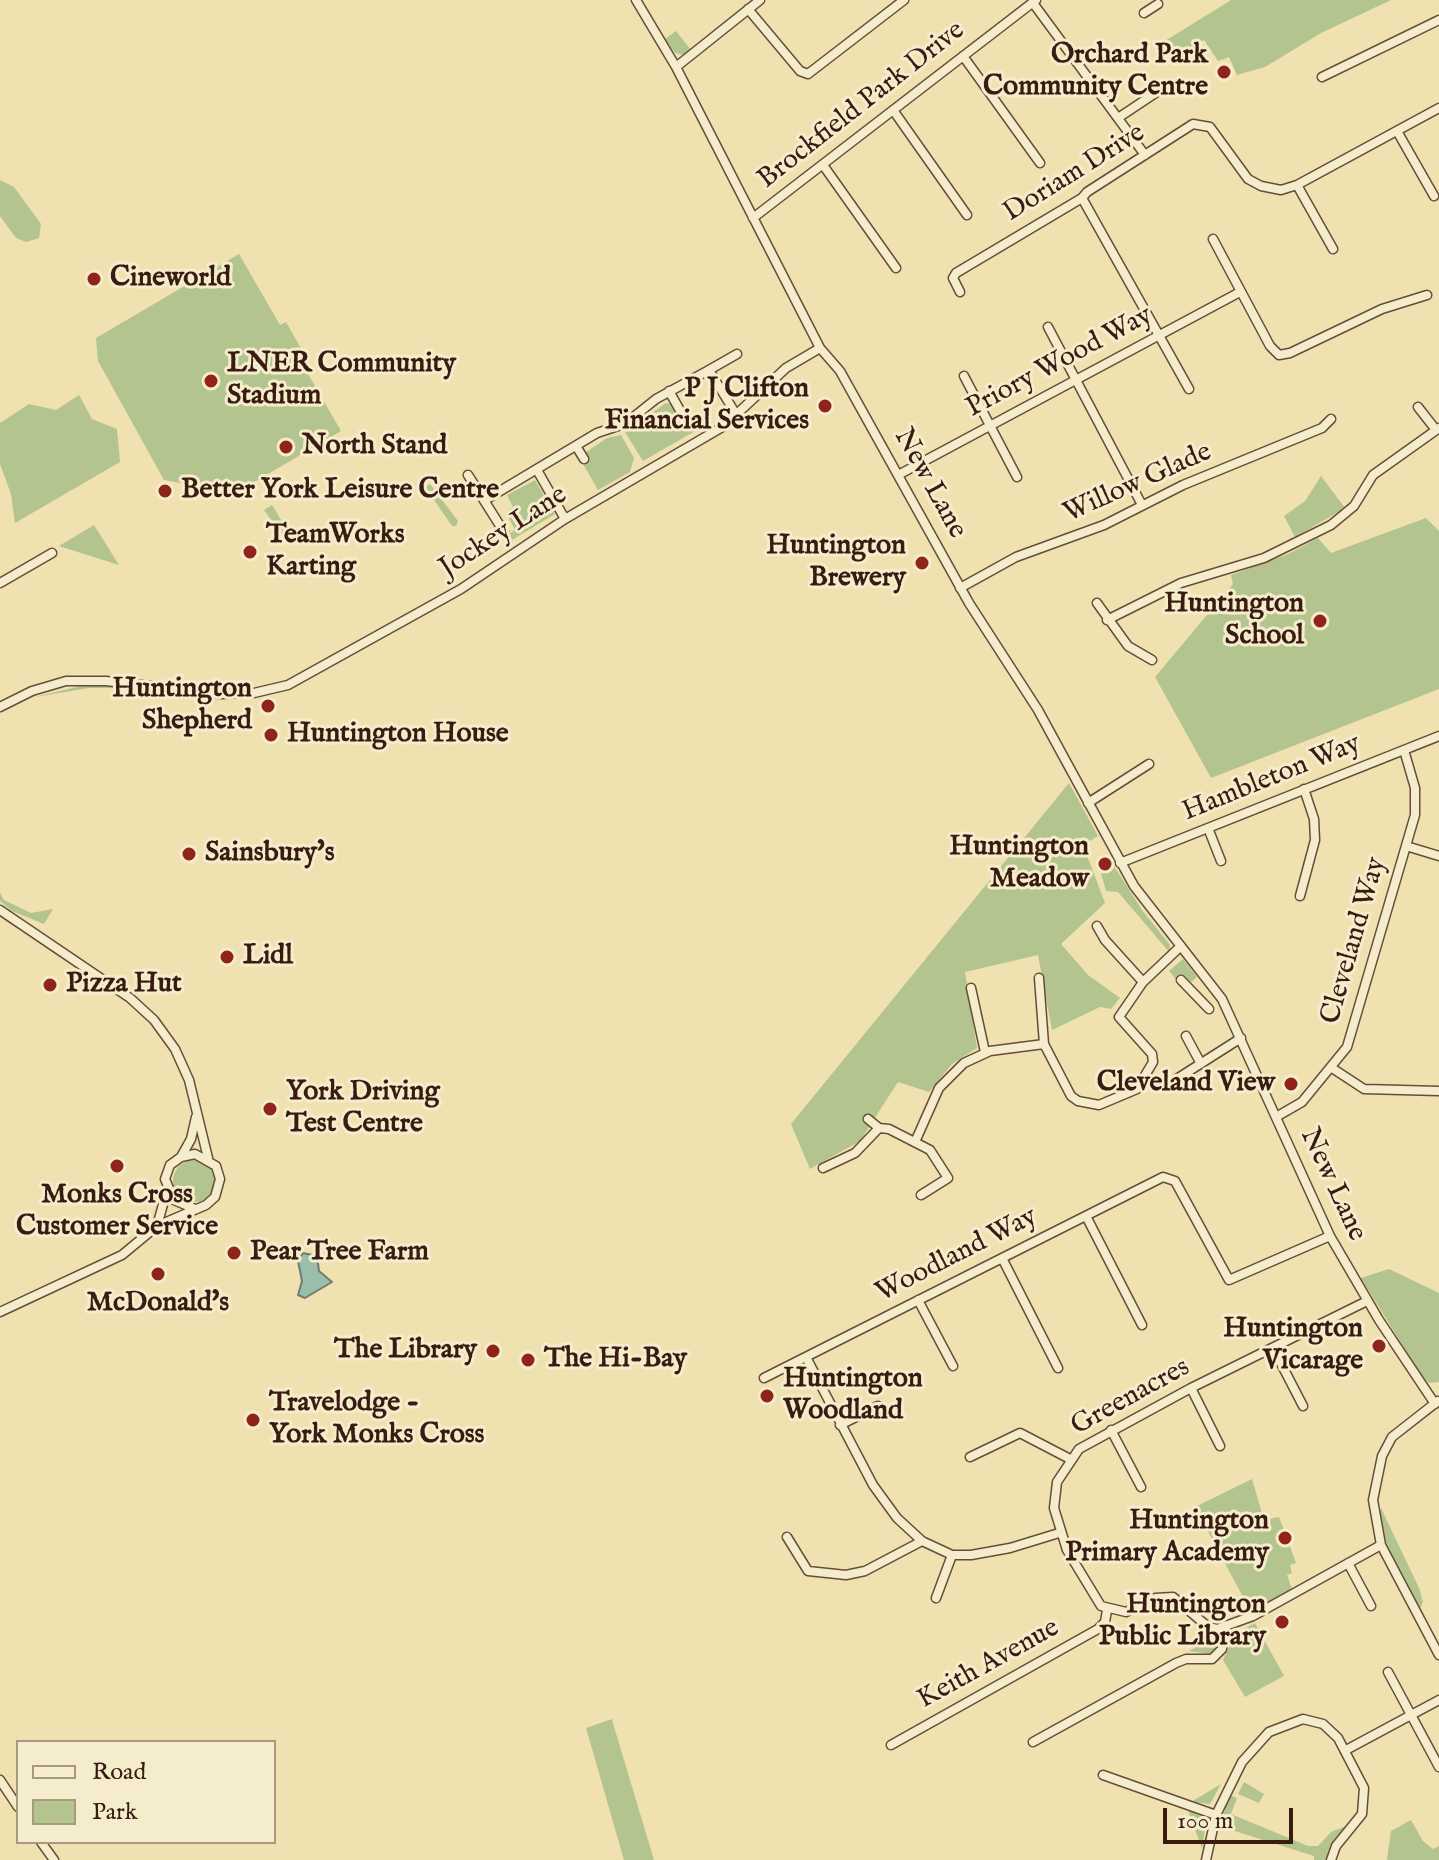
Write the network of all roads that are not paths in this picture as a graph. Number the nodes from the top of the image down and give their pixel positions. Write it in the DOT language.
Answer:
graph roads {
  1 [pos="636,0"];
  2 [pos="760,0"];
  3 [pos="904,0"];
  4 [pos="1144,0"];
  5 [pos="1034,1"];
  6 [pos="748,9"];
  7 [pos="1151,9"];
  8 [pos="1439,20"];
  9 [pos="963,56"];
  10 [pos="676,67"];
  11 [pos="1322,77"];
  12 [pos="1163,88"];
  13 [pos="1439,108"];
  14 [pos="893,110"];
  15 [pos="1118,118"];
  16 [pos="1397,131"];
  17 [pos="1145,155"];
  18 [pos="1040,163"];
  19 [pos="823,165"];
  20 [pos="1297,185"];
  21 [pos="1434,196"];
  22 [pos="1082,198"];
  23 [pos="967,215"];
  24 [pos="753,218"];
  25 [pos="1213,239"];
  26 [pos="1333,249"];
  27 [pos="896,268"];
  28 [pos="960,292"];
  29 [pos="1240,292"];
  30 [pos="1427,295"];
  31 [pos="1048,327"];
  32 [pos="1159,336"];
  33 [pos="820,348"];
  34 [pos="737,354"];
  35 [pos="709,370"];
  36 [pos="964,376"];
  37 [pos="1076,379"];
  38 [pos="1189,389"];
  39 [pos="669,391"];
  40 [pos="1418,407"];
  41 [pos="682,414"];
  42 [pos="737,416"];
  43 [pos="631,419"];
  44 [pos="1331,419"];
  45 [pos="618,426"];
  46 [pos="989,426"];
  47 [pos="1437,429"];
  48 [pos="576,446"];
  49 [pos="584,459"];
  50 [pos="537,470"];
  51 [pos="900,474"];
  52 [pos="468,475"];
  53 [pos="1017,477"];
  54 [pos="485,500"];
  55 [pos="1142,505"];
  56 [pos="565,519"];
  57 [pos="504,532"];
  58 [pos="52,553"];
  59 [pos="0,583"];
  60 [pos="960,588"];
  61 [pos="1097,603"];
  62 [pos="1107,620"];
  63 [pos="1152,660"];
  64 [pos="1,705"];
  65 [pos="1439,736"];
  66 [pos="1404,750"];
  67 [pos="1149,764"];
  68 [pos="1304,789"];
  69 [pos="1088,803"];
  70 [pos="1208,828"];
  71 [pos="1406,846"];
  72 [pos="1439,856"];
  73 [pos="1221,861"];
  74 [pos="1120,863"];
  75 [pos="1300,896"];
  76 [pos="0,910"];
  77 [pos="1097,926"];
  78 [pos="1181,946"];
  79 [pos="1205,976"];
  80 [pos="1039,978"];
  81 [pos="1181,980"];
  82 [pos="1143,982"];
  83 [pos="971,988"];
  84 [pos="1189,989"];
  85 [pos="1209,1009"];
  86 [pos="1186,1036"];
  87 [pos="1241,1038"];
  88 [pos="1044,1044"];
  89 [pos="985,1052"];
  90 [pos="1200,1062"];
  91 [pos="1332,1068"];
  92 [pos="1175,1080"];
  93 [pos="1439,1091"];
  94 [pos="197,1113"];
  95 [pos="1276,1117"];
  96 [pos="868,1119"];
  97 [pos="879,1128"];
  98 [pos="915,1142"];
  99 [pos="181,1157"];
  100 [pos="208,1158"];
  101 [pos="1174,1165"];
  102 [pos="823,1168"];
  103 [pos="1170,1177"];
  104 [pos="167,1190"];
  105 [pos="921,1195"];
  106 [pos="195,1209"];
  107 [pos="1086,1216"];
  108 [pos="157,1226"];
  109 [pos="1330,1236"];
  110 [pos="1002,1258"];
  111 [pos="918,1300"];
  112 [pos="1367,1301"];
  113 [pos="0,1312"];
  114 [pos="1142,1325"];
  115 [pos="1273,1348"];
  116 [pos="806,1357"];
  117 [pos="953,1366"];
  118 [pos="1058,1368"];
  119 [pos="764,1378"];
  120 [pos="1191,1388"];
  121 [pos="1437,1402"];
  122 [pos="878,1406"];
  123 [pos="1303,1406"];
  124 [pos="840,1425"];
  125 [pos="1111,1430"];
  126 [pos="1220,1446"];
  127 [pos="970,1457"];
  128 [pos="1070,1459"];
  129 [pos="1141,1487"];
  130 [pos="1059,1533"];
  131 [pos="787,1537"];
  132 [pos="922,1541"];
  133 [pos="1381,1545"];
  134 [pos="952,1555"];
  135 [pos="1348,1563"];
  136 [pos="936,1598"];
  137 [pos="1371,1606"];
  138 [pos="1107,1610"];
  139 [pos="1225,1629"];
  140 [pos="1439,1655"];
  141 [pos="1388,1672"];
  142 [pos="1439,1700"];
  143 [pos="1410,1715"];
  144 [pos="1033,1742"];
  145 [pos="891,1745"];
  146 [pos="1346,1750"];
  147 [pos="1439,1767"];
  148 [pos="1103,1774"];
  149 [pos="0,1780"];
  150 [pos="16,1804"];
  151 [pos="1216,1815"];
  152 [pos="1206,1860"];
  153 [pos="1331,1860"];
  1 -- 10 [label="street, New Lane"];
  2 -- 6 [label="street"];
  3 -- 6 [label="street"];
  4 -- 7 [label="street"];
  5 -- 9 [label="street, Brockfield Park Drive"];
  5 -- 15 [label="street"];
  6 -- 10 [label="street"];
  8 -- 11 [label="street"];
  9 -- 14 [label="street, Brockfield Park Drive"];
  9 -- 18 [label="street"];
  10 -- 24 [label="street, New Lane"];
  12 -- 15 [label="street"];
  13 -- 16 [label="street"];
  14 -- 19 [label="street, Brockfield Park Drive"];
  14 -- 23 [label="street"];
  15 -- 17 [label="street"];
  16 -- 20 [label="street"];
  16 -- 21 [label="street"];
  17 -- 20 [label="street, Doriam Drive"];
  17 -- 22 [label="street, Doriam Drive"];
  19 -- 24 [label="street, Brockfield Park Drive"];
  19 -- 27 [label="street"];
  20 -- 26 [label="street"];
  22 -- 28 [label="street, Doriam Drive"];
  22 -- 32 [label="street"];
  24 -- 33 [label="street, New Lane"];
  25 -- 29 [label="street"];
  29 -- 30 [label="street"];
  29 -- 32 [label="street, Priory Wood Way"];
  31 -- 37 [label="street"];
  32 -- 37 [label="street, Priory Wood Way"];
  32 -- 38 [label="street"];
  33 -- 42 [label="street, Jockey Lane"];
  33 -- 51 [label="street, New Lane"];
  34 -- 35 [label="street"];
  35 -- 39 [label="street"];
  35 -- 42 [label="street"];
  36 -- 46 [label="street"];
  37 -- 46 [label="street, Priory Wood Way"];
  37 -- 55 [label="street"];
  39 -- 41 [label="street"];
  39 -- 43 [label="street"];
  40 -- 47 [label="street"];
  42 -- 56 [label="street, Jockey Lane"];
  44 -- 55 [label="street, Willow Glade"];
  45 -- 48 [label="street"];
  46 -- 51 [label="street, Priory Wood Way"];
  46 -- 53 [label="street"];
  47 -- 62 [label="street"];
  48 -- 49 [label="street"];
  48 -- 50 [label="street"];
  50 -- 54 [label="street"];
  50 -- 56 [label="street"];
  51 -- 60 [label="street, New Lane"];
  52 -- 54 [label="street"];
  54 -- 57 [label="street"];
  55 -- 60 [label="street, Willow Glade"];
  56 -- 64 [label="street, Jockey Lane"];
  58 -- 59 [label="street"];
  60 -- 69 [label="street, New Lane"];
  61 -- 62 [label="street"];
  62 -- 63 [label="street"];
  65 -- 66 [label="street, Hambleton Way"];
  66 -- 68 [label="street, Hambleton Way"];
  66 -- 71 [label="street, Cleveland Way"];
  67 -- 69 [label="street"];
  68 -- 70 [label="street, Hambleton Way"];
  68 -- 75 [label="street"];
  69 -- 74 [label="street, New Lane"];
  70 -- 73 [label="street"];
  70 -- 74 [label="street, Hambleton Way"];
  71 -- 72 [label="street"];
  71 -- 91 [label="street, Cleveland Way"];
  74 -- 78 [label="street, New Lane"];
  76 -- 94 [label="street"];
  77 -- 82 [label="street"];
  78 -- 79 [label="street, New Lane"];
  78 -- 82 [label="street"];
  79 -- 84 [label="street"];
  79 -- 87 [label="street, New Lane"];
  80 -- 88 [label="street"];
  81 -- 84 [label="street"];
  82 -- 88 [label="street"];
  83 -- 89 [label="street"];
  84 -- 85 [label="street"];
  86 -- 90 [label="street"];
  87 -- 90 [label="street"];
  87 -- 95 [label="street, New Lane"];
  88 -- 89 [label="street"];
  89 -- 98 [label="street"];
  90 -- 92 [label="street"];
  91 -- 93 [label="street"];
  91 -- 95 [label="street, Cleveland Way"];
  94 -- 99 [label="street"];
  94 -- 100 [label="street"];
  95 -- 109 [label="street, New Lane"];
  96 -- 97 [label="street"];
  97 -- 98 [label="street"];
  97 -- 102 [label="street"];
  98 -- 105 [label="street"];
  99 -- 100 [label="street"];
  99 -- 104 [label="street"];
  100 -- 106 [label="street"];
  101 -- 103 [label="street"];
  103 -- 107 [label="street, Woodland Way"];
  103 -- 109 [label="street"];
  104 -- 106 [label="street"];
  104 -- 108 [label="street"];
  106 -- 108 [label="street"];
  107 -- 110 [label="street, Woodland Way"];
  107 -- 114 [label="street"];
  108 -- 113 [label="street"];
  109 -- 112 [label="street, New Lane"];
  110 -- 111 [label="street, Woodland Way"];
  110 -- 118 [label="street"];
  111 -- 116 [label="street, Woodland Way"];
  111 -- 117 [label="street"];
  112 -- 115 [label="street, Greenacres"];
  112 -- 121 [label="street, New Lane"];
  115 -- 120 [label="street, Greenacres"];
  115 -- 123 [label="street"];
  116 -- 119 [label="street, Woodland Way"];
  116 -- 124 [label="street"];
  120 -- 125 [label="street, Greenacres"];
  120 -- 126 [label="street"];
  121 -- 133 [label="street"];
  122 -- 124 [label="street"];
  124 -- 132 [label="street"];
  125 -- 128 [label="street, Greenacres"];
  125 -- 129 [label="street"];
  127 -- 128 [label="street"];
  128 -- 130 [label="street, Greenacres"];
  130 -- 134 [label="street"];
  130 -- 138 [label="street, Greenacres"];
  131 -- 132 [label="street"];
  132 -- 134 [label="street"];
  133 -- 135 [label="street"];
  133 -- 140 [label="street"];
  134 -- 136 [label="street"];
  135 -- 137 [label="street"];
  135 -- 139 [label="street"];
  138 -- 139 [label="street"];
  138 -- 145 [label="street, Keith Avenue"];
  139 -- 144 [label="street"];
  141 -- 143 [label="street"];
  142 -- 143 [label="street"];
  143 -- 146 [label="street"];
  143 -- 147 [label="street"];
  146 -- 151 [label="street"];
  146 -- 153 [label="street"];
  148 -- 151 [label="street"];
  149 -- 150 [label="street"];
  151 -- 152 [label="street"];
}
